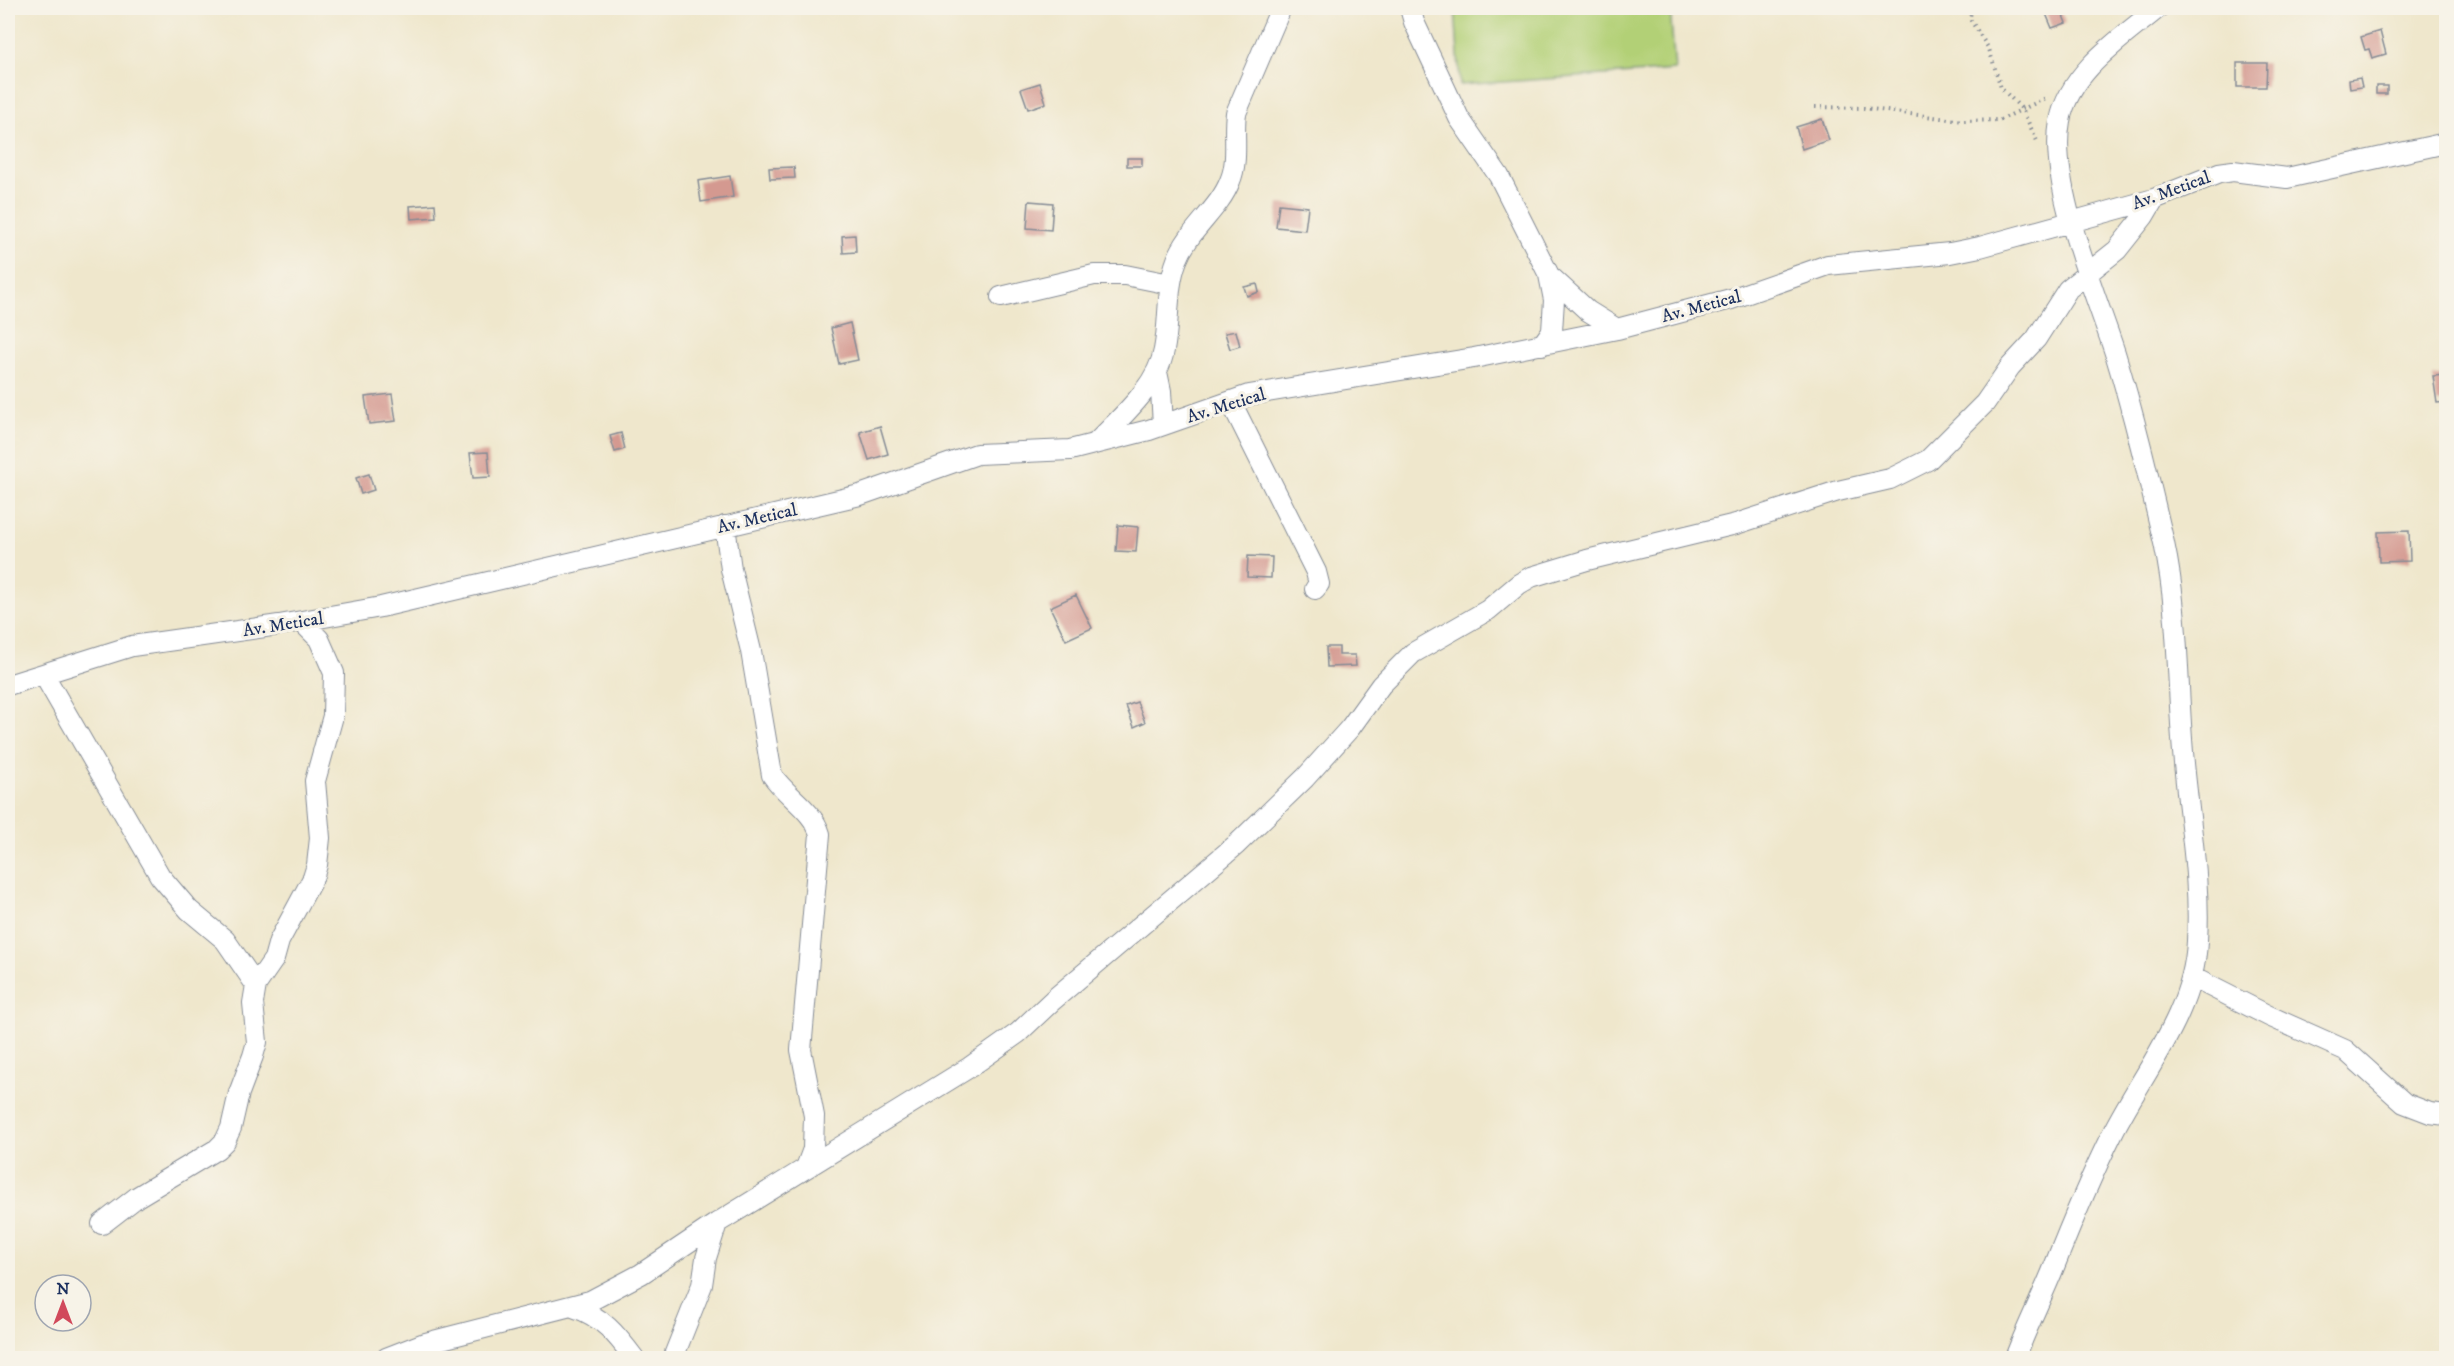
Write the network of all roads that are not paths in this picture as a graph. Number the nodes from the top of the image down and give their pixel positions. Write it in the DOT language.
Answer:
graph roads {
  1 [pos="1281,8"];
  2 [pos="1410,8"];
  3 [pos="2158,8"];
  4 [pos="2446,143"];
  5 [pos="2154,199"];
  6 [pos="2073,222"];
  7 [pos="2088,271"];
  8 [pos="1549,276"];
  9 [pos="1170,284"];
  10 [pos="1001,297"];
  11 [pos="1617,329"];
  12 [pos="1542,345"];
  13 [pos="1159,381"];
  14 [pos="1231,402"];
  15 [pos="1190,416"];
  16 [pos="1163,425"];
  17 [pos="1098,441"];
  18 [pos="725,526"];
  19 [pos="1315,589"];
  20 [pos="302,622"];
  21 [pos="44,675"];
  22 [pos="8,685"];
  23 [pos="2192,977"];
  24 [pos="256,985"];
  25 [pos="2446,1115"];
  26 [pos="807,1165"];
  27 [pos="717,1223"];
  28 [pos="102,1224"];
  29 [pos="573,1307"];
  30 [pos="386,1359"];
  31 [pos="634,1359"];
  32 [pos="673,1359"];
  33 [pos="2015,1359"];
  1 -- 9 [label="street"];
  2 -- 8 [label="street"];
  3 -- 6 [label="street"];
  4 -- 5 [label="street, Av. Metical"];
  5 -- 6 [label="street, Av. Metical"];
  5 -- 7 [label="street"];
  6 -- 7 [label="street"];
  6 -- 11 [label="street, Av. Metical"];
  7 -- 23 [label="street"];
  7 -- 26 [label="street"];
  8 -- 11 [label="street"];
  8 -- 12 [label="street"];
  9 -- 10 [label="street"];
  9 -- 13 [label="street"];
  11 -- 12 [label="street, Av. Metical"];
  12 -- 14 [label="street, Av. Metical"];
  13 -- 15 [label="street"];
  13 -- 16 [label="street"];
  13 -- 17 [label="street"];
  14 -- 15 [label="street, Av. Metical"];
  14 -- 19 [label="street"];
  15 -- 16 [label="street, Av. Metical"];
  16 -- 17 [label="street, Av. Metical"];
  17 -- 18 [label="street, Av. Metical"];
  18 -- 20 [label="street, Av. Metical"];
  18 -- 26 [label="street"];
  20 -- 21 [label="street, Av. Metical"];
  20 -- 24 [label="street"];
  21 -- 22 [label="street, Av. Metical"];
  21 -- 24 [label="street"];
  23 -- 25 [label="street"];
  23 -- 33 [label="street"];
  24 -- 28 [label="street"];
  26 -- 27 [label="street"];
  27 -- 29 [label="street"];
  27 -- 32 [label="street"];
  29 -- 30 [label="street"];
  29 -- 31 [label="street"];
}
